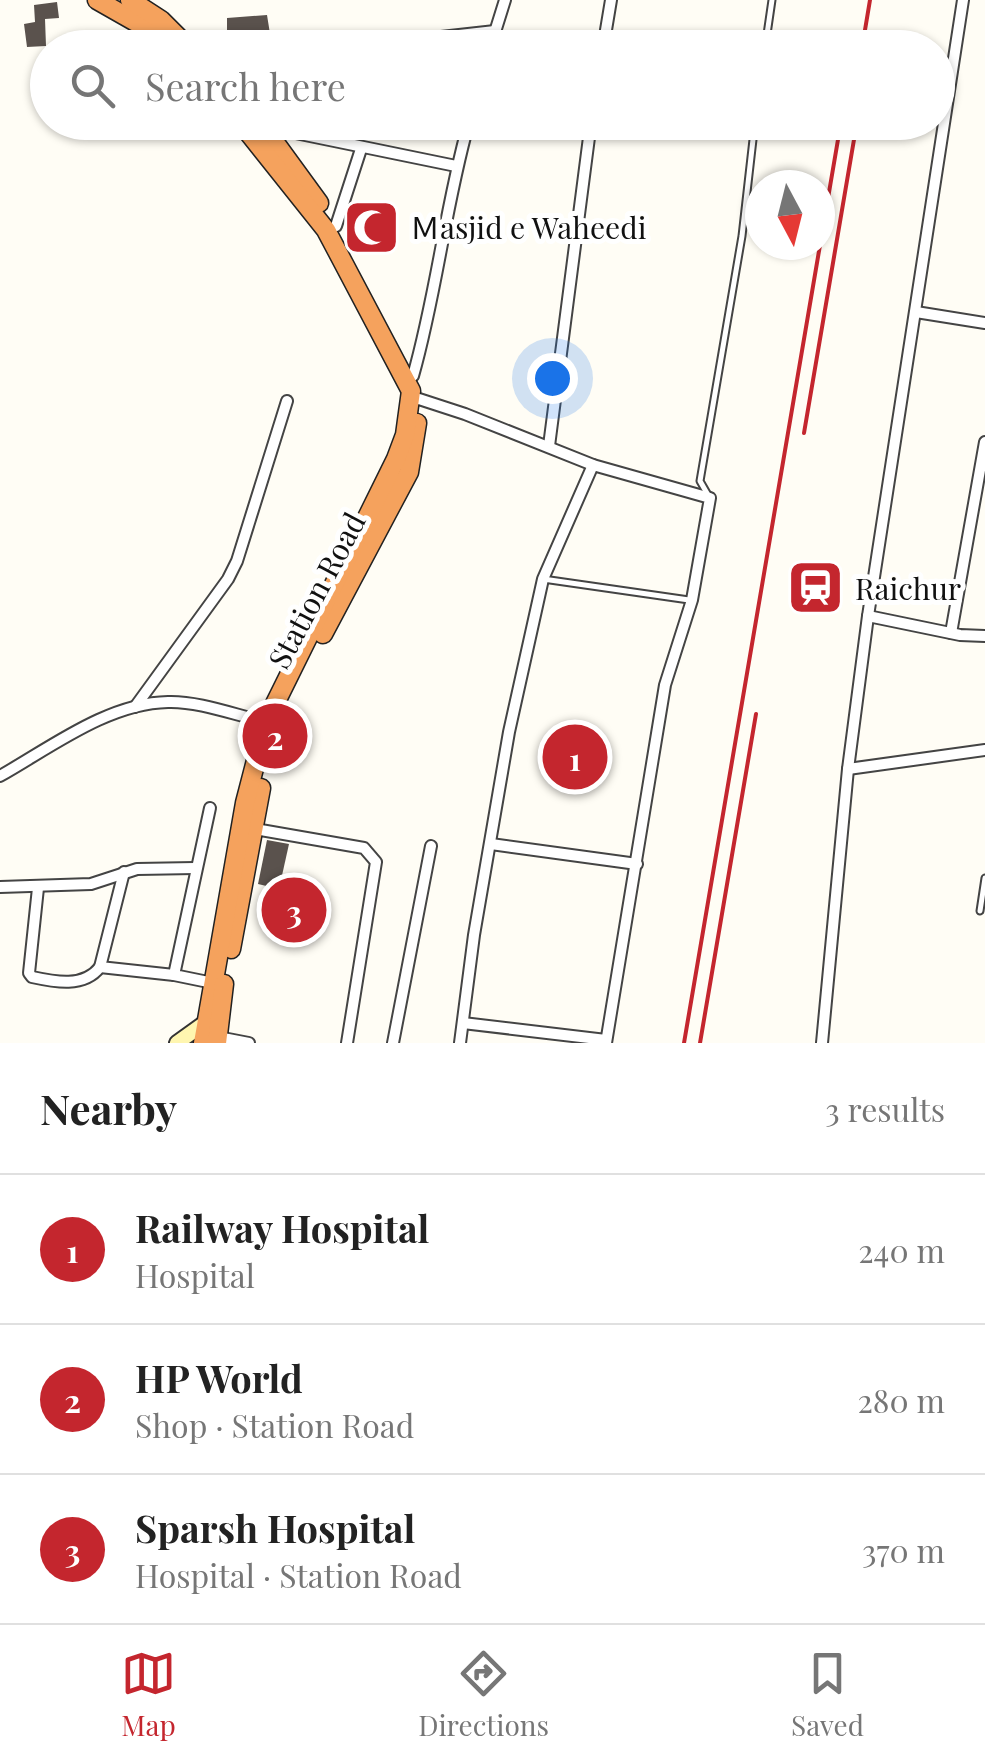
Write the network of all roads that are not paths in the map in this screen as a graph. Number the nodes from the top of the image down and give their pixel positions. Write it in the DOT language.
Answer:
graph roads {
  1 [pos="99,0"];
  2 [pos="130,0"];
  3 [pos="505,0"];
  4 [pos="611,0"];
  5 [pos="772,0"];
  6 [pos="963,0"];
  7 [pos="149,30"];
  8 [pos="171,30"];
  9 [pos="495,30"];
  10 [pos="606,30"];
  11 [pos="768,30"];
  12 [pos="955,53"];
  13 [pos="254,140"];
  14 [pos="273,140"];
  15 [pos="324,140"];
  16 [pos="464,140"];
  17 [pos="589,140"];
  18 [pos="753,140"];
  19 [pos="942,140"];
  20 [pos="361,149"];
  21 [pos="456,166"];
  22 [pos="336,226"];
  23 [pos="916,312"];
  24 [pos="985,324"];
  25 [pos="414,376"];
  26 [pos="415,400"];
  27 [pos="287,401"];
  28 [pos="985,442"];
  29 [pos="549,446"];
  30 [pos="592,465"];
  31 [pos="710,498"];
  32 [pos="543,579"];
  33 [pos="692,600"];
  34 [pos="868,616"];
  35 [pos="951,633"];
  36 [pos="985,636"];
  37 [pos="135,707"];
  38 [pos="266,722"];
  39 [pos="985,750"];
  40 [pos="848,769"];
  41 [pos="0,776"];
  42 [pos="210,808"];
  43 [pos="255,829"];
  44 [pos="492,844"];
  45 [pos="431,846"];
  46 [pos="637,864"];
  47 [pos="195,868"];
  48 [pos="124,872"];
  49 [pos="985,878"];
  50 [pos="0,887"];
  51 [pos="38,888"];
  52 [pos="980,911"];
  53 [pos="100,967"];
  54 [pos="174,975"];
  55 [pos="213,984"];
  56 [pos="463,1023"];
  57 [pos="211,1036"];
  58 [pos="606,1042"];
  59 [pos="177,1043"];
  60 [pos="249,1043"];
  61 [pos="347,1043"];
  62 [pos="393,1043"];
  63 [pos="460,1043"];
  64 [pos="822,1043"];
  1 -- 7 [label="highway"];
  2 -- 8 [label="highway"];
  3 -- 9 [label="street"];
  4 -- 10 [label="street"];
  5 -- 11 [label="lane"];
  6 -- 12 [label="street"];
  13 -- 26 [label="highway"];
  14 -- 22 [label="highway"];
  15 -- 20 [label="street"];
  16 -- 21 [label="street"];
  17 -- 29 [label="street"];
  18 -- 31 [label="lane"];
  19 -- 23 [label="street"];
  20 -- 21 [label="street"];
  20 -- 22 [label="street"];
  21 -- 25 [label="street"];
  22 -- 25 [label="highway"];
  23 -- 24 [label="street"];
  23 -- 34 [label="street"];
  25 -- 26 [label="highway"];
  26 -- 29 [label="street"];
  26 -- 38 [label="highway, Station Road"];
  26 -- 43 [label="highway, Station Road"];
  27 -- 37 [label="street"];
  28 -- 35 [label="street"];
  29 -- 30 [label="street"];
  30 -- 31 [label="street"];
  30 -- 32 [label="street"];
  31 -- 33 [label="street"];
  32 -- 33 [label="lane"];
  32 -- 44 [label="street"];
  33 -- 46 [label="street"];
  34 -- 35 [label="street"];
  34 -- 40 [label="street"];
  35 -- 36 [label="street"];
  37 -- 38 [label="street"];
  37 -- 41 [label="street"];
  38 -- 55 [label="highway, Station Road"];
  39 -- 40 [label="street"];
  40 -- 64 [label="street"];
  42 -- 47 [label="street"];
  43 -- 57 [label="highway, Station Road"];
  43 -- 61 [label="street"];
  44 -- 46 [label="street"];
  44 -- 56 [label="street"];
  45 -- 62 [label="street"];
  46 -- 58 [label="street"];
  47 -- 48 [label="street"];
  47 -- 54 [label="street"];
  48 -- 51 [label="street"];
  48 -- 53 [label="street"];
  49 -- 52 [label="lane"];
  50 -- 51 [label="street"];
  51 -- 53 [label="street"];
  53 -- 54 [label="street"];
  54 -- 55 [label="street"];
  55 -- 57 [label="highway, Station Road"];
  56 -- 58 [label="street"];
  56 -- 63 [label="street"];
  57 -- 59 [label="main road"];
  57 -- 60 [label="street"];
}
